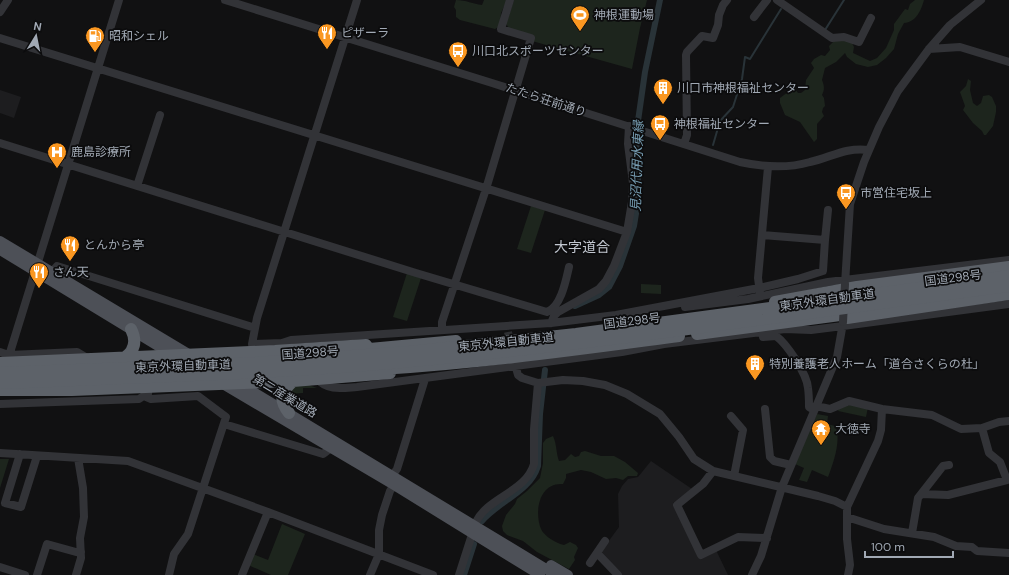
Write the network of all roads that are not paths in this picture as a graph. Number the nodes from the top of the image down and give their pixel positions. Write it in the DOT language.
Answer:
graph roads {
  1 [pos="8,0"];
  2 [pos="119,0"];
  3 [pos="225,0"];
  4 [pos="356,0"];
  5 [pos="510,0"];
  6 [pos="727,0"];
  7 [pos="767,0"];
  8 [pos="777,0"];
  9 [pos="981,0"];
  10 [pos="0,12"];
  11 [pos="754,17"];
  12 [pos="871,18"];
  13 [pos="0,38"];
  14 [pos="345,38"];
  15 [pos="929,49"];
  16 [pos="1009,62"];
  17 [pos="98,68"];
  18 [pos="515,90"];
  19 [pos="160,115"];
  20 [pos="631,127"];
  21 [pos="314,135"];
  22 [pos="0,143"];
  23 [pos="684,144"];
  24 [pos="869,150"];
  25 [pos="69,164"];
  26 [pos="768,167"];
  27 [pos="137,186"];
  28 [pos="486,189"];
  29 [pos="828,210"];
  30 [pos="284,232"];
  31 [pos="627,232"];
  32 [pos="762,235"];
  33 [pos="825,240"];
  34 [pos="0,241"];
  35 [pos="0,250"];
  36 [pos="1009,260"];
  37 [pos="36,267"];
  38 [pos="569,267"];
  39 [pos="1009,267"];
  40 [pos="1009,271"];
  41 [pos="52,272"];
  42 [pos="1009,276"];
  43 [pos="455,284"];
  44 [pos="849,284"];
  45 [pos="1009,286"];
  46 [pos="759,291"];
  47 [pos="1009,291"];
  48 [pos="1009,294"];
  49 [pos="775,302"];
  50 [pos="1009,304"];
  51 [pos="616,315"];
  52 [pos="551,323"];
  53 [pos="843,324"];
  54 [pos="255,328"];
  55 [pos="131,329"];
  56 [pos="442,330"];
  57 [pos="776,331"];
  58 [pos="448,342"];
  59 [pos="664,344"];
  60 [pos="278,347"];
  61 [pos="0,352"];
  62 [pos="190,355"];
  63 [pos="174,356"];
  64 [pos="254,357"];
  65 [pos="126,360"];
  66 [pos="4,361"];
  67 [pos="514,362"];
  68 [pos="451,364"];
  69 [pos="0,373"];
  70 [pos="271,375"];
  71 [pos="317,379"];
  72 [pos="425,379"];
  73 [pos="293,381"];
  74 [pos="139,382"];
  75 [pos="0,383"];
  76 [pos="538,383"];
  77 [pos="223,384"];
  78 [pos="240,384"];
  79 [pos="156,386"];
  80 [pos="0,389"];
  81 [pos="144,396"];
  82 [pos="0,404"];
  83 [pos="815,408"];
  84 [pos="765,409"];
  85 [pos="882,409"];
  86 [pos="289,413"];
  87 [pos="731,416"];
  88 [pos="1009,420"];
  89 [pos="225,421"];
  90 [pos="982,428"];
  91 [pos="331,448"];
  92 [pos="0,453"];
  93 [pos="20,454"];
  94 [pos="37,456"];
  95 [pos="78,458"];
  96 [pos="791,465"];
  97 [pos="949,465"];
  98 [pos="713,471"];
  99 [pos="734,476"];
  100 [pos="393,480"];
  101 [pos="782,487"];
  102 [pos="204,488"];
  103 [pos="922,494"];
  104 [pos="847,507"];
  105 [pos="268,512"];
  106 [pos="847,517"];
  107 [pos="474,530"];
  108 [pos="912,533"];
  109 [pos="767,538"];
  110 [pos="605,541"];
  111 [pos="504,543"];
  112 [pos="81,552"];
  113 [pos="597,553"];
  114 [pos="1009,553"];
  115 [pos="379,554"];
  116 [pos="510,557"];
  117 [pos="590,563"];
  118 [pos="0,567"];
  119 [pos="23,575"];
  120 [pos="37,575"];
  121 [pos="76,575"];
  122 [pos="169,575"];
  123 [pos="242,575"];
  124 [pos="370,575"];
  125 [pos="433,575"];
  126 [pos="459,575"];
  127 [pos="531,575"];
  128 [pos="540,575"];
  129 [pos="556,575"];
  130 [pos="568,575"];
  131 [pos="618,575"];
  132 [pos="752,575"];
  133 [pos="848,575"];
  1 -- 10 [label="street"];
  2 -- 17 [label="street"];
  3 -- 14 [label="street, たたら荘前通り"];
  4 -- 14 [label="street"];
  5 -- 18 [label="street"];
  6 -- 23 [label="street"];
  7 -- 11 [label="street"];
  8 -- 12 [label="street"];
  9 -- 15 [label="street"];
  13 -- 17 [label="street"];
  14 -- 18 [label="street, たたら荘前通り"];
  14 -- 21 [label="street"];
  15 -- 16 [label="street"];
  15 -- 24 [label="street"];
  17 -- 21 [label="street"];
  17 -- 25 [label="street"];
  18 -- 20 [label="street, たたら荘前通り"];
  18 -- 28 [label="street"];
  19 -- 27 [label="street"];
  20 -- 23 [label="street, たたら荘前通り"];
  20 -- 31 [label="street"];
  21 -- 28 [label="street"];
  21 -- 30 [label="street"];
  22 -- 25 [label="street"];
  23 -- 26 [label="street, たたら荘前通り"];
  24 -- 26 [label="street, たたら荘前通り"];
  24 -- 44 [label="street"];
  25 -- 27 [label="street"];
  25 -- 37 [label="street"];
  26 -- 32 [label="street"];
  27 -- 30 [label="street"];
  28 -- 31 [label="street"];
  28 -- 43 [label="street"];
  29 -- 33 [label="street"];
  30 -- 43 [label="street"];
  30 -- 54 [label="street"];
  31 -- 52 [label="street"];
  32 -- 33 [label="street"];
  32 -- 46 [label="street"];
  33 -- 46 [label="street"];
  34 -- 37 [label="main road, 第二産業道路"];
  35 -- 37 [label="main road, 第二産業道路"];
  36 -- 44 [label="street"];
  37 -- 41 [label="main road, 第二産業道路"];
  37 -- 55 [label="main road, 第二産業道路"];
  37 -- 66 [label="street"];
  38 -- 43 [label="street"];
  39 -- 44 [label="highway"];
  40 -- 49 [label="highway, 国道298号"];
  41 -- 54 [label="street"];
  41 -- 62 [label="main road, 第二産業道路"];
  42 -- 69 [label="highway, 東京外環自動車道, bridge"];
  43 -- 56 [label="street"];
  44 -- 49 [label="highway"];
  44 -- 51 [label="street"];
  44 -- 53 [label="street, bridge"];
  45 -- 75 [label="highway, 東京外環自動車道, bridge"];
  46 -- 51 [label="street"];
  47 -- 57 [label="highway, 国道298号"];
  48 -- 57 [label="highway"];
  49 -- 58 [label="highway, 国道298号"];
  50 -- 53 [label="street"];
  51 -- 52 [label="street"];
  52 -- 56 [label="street"];
  53 -- 59 [label="street"];
  53 -- 83 [label="street"];
  54 -- 60 [label="street"];
  55 -- 63 [label="main road, 第二産業道路"];
  55 -- 65 [label="highway"];
  56 -- 60 [label="street"];
  57 -- 59 [label="street"];
  57 -- 68 [label="highway, 国道298号"];
  57 -- 83 [label="street"];
  58 -- 60 [label="highway"];
  58 -- 64 [label="highway, 国道298号"];
  59 -- 67 [label="street"];
  60 -- 62 [label="highway"];
  61 -- 66 [label="street"];
  62 -- 63 [label="highway"];
  62 -- 78 [label="main road, 第二産業道路"];
  63 -- 65 [label="highway"];
  63 -- 77 [label="main road, 第二産業道路"];
  65 -- 66 [label="highway"];
  65 -- 66 [label="highway"];
  67 -- 72 [label="street"];
  67 -- 76 [label="street"];
  68 -- 70 [label="highway, 国道298号"];
  68 -- 71 [label="highway"];
  71 -- 72 [label="street"];
  71 -- 73 [label="highway"];
  72 -- 100 [label="street"];
  73 -- 78 [label="highway"];
  73 -- 86 [label="highway"];
  74 -- 80 [label="highway"];
  76 -- 98 [label="street"];
  76 -- 107 [label="street"];
  77 -- 78 [label="highway"];
  77 -- 79 [label="highway"];
  77 -- 91 [label="main road, 第二産業道路"];
  78 -- 86 [label="main road, 第二産業道路"];
  79 -- 80 [label="highway"];
  79 -- 81 [label="street"];
  81 -- 82 [label="street"];
  81 -- 89 [label="street"];
  83 -- 85 [label="street"];
  83 -- 96 [label="street"];
  84 -- 96 [label="street"];
  85 -- 90 [label="street"];
  85 -- 104 [label="street"];
  86 -- 100 [label="main road, 第二産業道路"];
  87 -- 99 [label="street"];
  88 -- 90 [label="street"];
  89 -- 91 [label="street"];
  89 -- 102 [label="street"];
  90 -- 103 [label="street"];
  91 -- 100 [label="main road, 第二産業道路"];
  92 -- 93 [label="street"];
  93 -- 94 [label="street"];
  93 -- 94 [label="street"];
  94 -- 95 [label="street"];
  95 -- 102 [label="street"];
  95 -- 112 [label="street"];
  96 -- 101 [label="street"];
  97 -- 103 [label="street"];
  98 -- 99 [label="street"];
  98 -- 109 [label="street"];
  99 -- 101 [label="street"];
  100 -- 107 [label="main road, 第二産業道路"];
  100 -- 115 [label="street"];
  101 -- 104 [label="street"];
  101 -- 109 [label="street"];
  102 -- 105 [label="street"];
  102 -- 122 [label="street"];
  103 -- 108 [label="street"];
  104 -- 106 [label="street"];
  105 -- 115 [label="street"];
  105 -- 123 [label="street"];
  106 -- 108 [label="street"];
  106 -- 133 [label="street"];
  107 -- 111 [label="main road, 第二産業道路"];
  107 -- 116 [label="main road, 第二産業道路"];
  107 -- 126 [label="street"];
  108 -- 114 [label="street"];
  109 -- 132 [label="street"];
  110 -- 113 [label="street"];
  111 -- 129 [label="main road, 第二産業道路"];
  111 -- 130 [label="main road"];
  112 -- 120 [label="street"];
  112 -- 121 [label="street"];
  113 -- 117 [label="street"];
  113 -- 131 [label="street"];
  115 -- 124 [label="street"];
  115 -- 125 [label="street"];
  116 -- 127 [label="main road"];
  116 -- 128 [label="main road, 第二産業道路"];
  118 -- 119 [label="street"];
}
